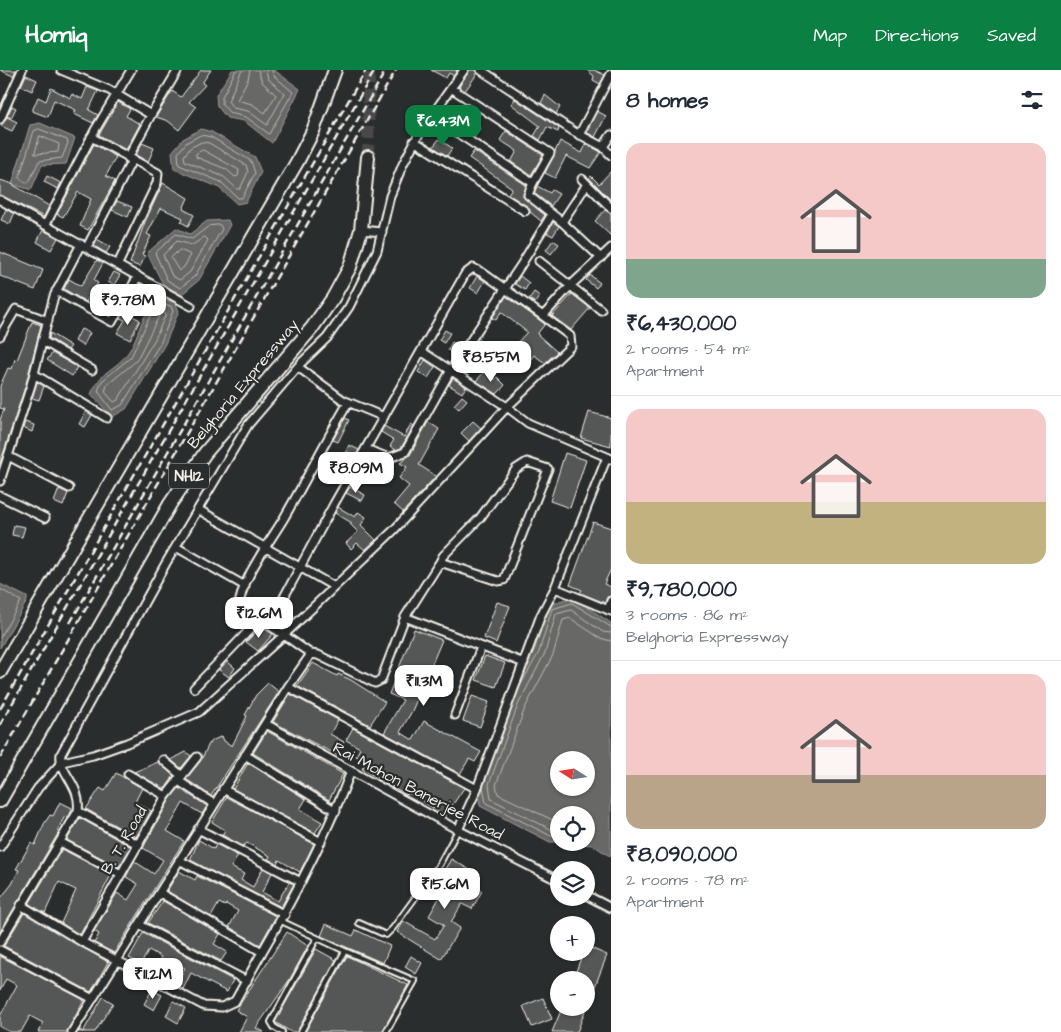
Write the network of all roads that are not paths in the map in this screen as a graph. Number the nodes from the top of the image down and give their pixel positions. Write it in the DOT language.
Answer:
graph roads {
  1 [pos="22,70"];
  2 [pos="61,70"];
  3 [pos="131,70"];
  4 [pos="178,70"];
  5 [pos="335,70"];
  6 [pos="464,70"];
  7 [pos="481,70"];
  8 [pos="611,74"];
  9 [pos="451,88"];
  10 [pos="118,94"];
  11 [pos="152,115"];
  12 [pos="432,116"];
  13 [pos="0,119"];
  14 [pos="579,134"];
  15 [pos="611,135"];
  16 [pos="91,137"];
  17 [pos="414,141"];
  18 [pos="603,147"];
  19 [pos="611,155"];
  20 [pos="368,157"];
  21 [pos="130,159"];
  22 [pos="533,183"];
  23 [pos="0,200"];
  24 [pos="611,208"];
  25 [pos="525,211"];
  26 [pos="552,214"];
  27 [pos="562,222"];
  28 [pos="46,224"];
  29 [pos="361,230"];
  30 [pos="382,232"];
  31 [pos="84,246"];
  32 [pos="611,248"];
  33 [pos="601,258"];
  34 [pos="540,261"];
  35 [pos="118,264"];
  36 [pos="138,276"];
  37 [pos="570,286"];
  38 [pos="504,288"];
  39 [pos="56,291"];
  40 [pos="191,306"];
  41 [pos="601,310"];
  42 [pos="543,316"];
  43 [pos="48,321"];
  44 [pos="0,336"];
  45 [pos="43,341"];
  46 [pos="421,351"];
  47 [pos="298,367"];
  48 [pos="92,370"];
  49 [pos="451,370"];
  50 [pos="34,374"];
  51 [pos="348,403"];
  52 [pos="507,408"];
  53 [pos="384,416"];
  54 [pos="107,418"];
  55 [pos="366,449"];
  56 [pos="8,456"];
  57 [pos="609,458"];
  58 [pos="0,481"];
  59 [pos="69,488"];
  60 [pos="0,496"];
  61 [pos="199,510"];
  62 [pos="45,518"];
  63 [pos="265,546"];
  64 [pos="176,547"];
  65 [pos="440,562"];
  66 [pos="300,567"];
  67 [pos="246,586"];
  68 [pos="333,586"];
  69 [pos="555,588"];
  70 [pos="611,601"];
  71 [pos="609,610"];
  72 [pos="404,617"];
  73 [pos="259,620"];
  74 [pos="269,625"];
  75 [pos="287,637"];
  76 [pos="482,647"];
  77 [pos="308,651"];
  78 [pos="524,663"];
  79 [pos="0,672"];
  80 [pos="288,687"];
  81 [pos="194,688"];
  82 [pos="455,715"];
  83 [pos="266,724"];
  84 [pos="245,755"];
  85 [pos="197,757"];
  86 [pos="163,760"];
  87 [pos="63,765"];
  88 [pos="351,771"];
  89 [pos="128,774"];
  90 [pos="180,778"];
  91 [pos="223,789"];
  92 [pos="477,789"];
  93 [pos="166,796"];
  94 [pos="0,801"];
  95 [pos="214,804"];
  96 [pos="78,811"];
  97 [pos="336,811"];
  98 [pos="198,829"];
  99 [pos="458,830"];
  100 [pos="60,842"];
  101 [pos="321,842"];
  102 [pos="139,845"];
  103 [pos="0,847"];
  104 [pos="179,860"];
  105 [pos="121,874"];
  106 [pos="550,876"];
  107 [pos="302,882"];
  108 [pos="160,893"];
  109 [pos="595,900"];
  110 [pos="21,905"];
  111 [pos="611,908"];
  112 [pos="283,918"];
  113 [pos="359,923"];
  114 [pos="140,925"];
  115 [pos="317,938"];
  116 [pos="0,942"];
  117 [pos="82,942"];
  118 [pos="0,950"];
  119 [pos="345,951"];
  120 [pos="262,952"];
  121 [pos="117,960"];
  122 [pos="246,981"];
  123 [pos="93,999"];
  124 [pos="72,1032"];
  125 [pos="282,1032"];
  126 [pos="301,1032"];
  127 [pos="386,1032"];
  1 -- 13 [label="street"];
  2 -- 10 [label="street"];
  3 -- 10 [label="street"];
  4 -- 11 [label="street"];
  5 -- 79 [label="highway"];
  6 -- 9 [label="street"];
  7 -- 14 [label="street"];
  8 -- 14 [label="street"];
  9 -- 12 [label="street"];
  9 -- 22 [label="street"];
  10 -- 11 [label="street"];
  10 -- 16 [label="street"];
  11 -- 21 [label="street"];
  12 -- 17 [label="street"];
  12 -- 22 [label="street"];
  14 -- 18 [label="street"];
  15 -- 18 [label="street"];
  16 -- 21 [label="street"];
  16 -- 28 [label="street"];
  17 -- 25 [label="street"];
  17 -- 30 [label="street"];
  18 -- 19 [label="street"];
  20 -- 29 [label="highway, Belghoria Expressway / NH12"];
  21 -- 31 [label="street"];
  21 -- 35 [label="street"];
  22 -- 26 [label="street"];
  23 -- 28 [label="street"];
  24 -- 27 [label="street"];
  26 -- 27 [label="street"];
  26 -- 38 [label="street"];
  27 -- 33 [label="street"];
  28 -- 31 [label="street"];
  29 -- 30 [label="street"];
  29 -- 94 [label="highway, Belghoria Expressway / NH12"];
  30 -- 47 [label="street"];
  31 -- 35 [label="street"];
  31 -- 39 [label="street"];
  32 -- 33 [label="street"];
  33 -- 37 [label="street"];
  34 -- 37 [label="street"];
  35 -- 36 [label="street"];
  36 -- 39 [label="street"];
  36 -- 40 [label="street"];
  37 -- 41 [label="street"];
  37 -- 42 [label="street"];
  38 -- 42 [label="street"];
  38 -- 46 [label="street"];
  38 -- 49 [label="street"];
  39 -- 43 [label="street"];
  42 -- 52 [label="street"];
  43 -- 44 [label="street"];
  43 -- 45 [label="street"];
  45 -- 48 [label="street"];
  45 -- 50 [label="street"];
  46 -- 49 [label="street"];
  46 -- 53 [label="street"];
  47 -- 51 [label="street"];
  47 -- 61 [label="street"];
  49 -- 52 [label="street"];
  49 -- 55 [label="street"];
  50 -- 54 [label="street"];
  50 -- 56 [label="street"];
  51 -- 53 [label="street"];
  51 -- 63 [label="street"];
  52 -- 57 [label="street"];
  52 -- 68 [label="street"];
  53 -- 55 [label="street"];
  55 -- 66 [label="street"];
  56 -- 58 [label="street"];
  56 -- 59 [label="street"];
  57 -- 69 [label="street"];
  60 -- 62 [label="street"];
  61 -- 63 [label="street"];
  61 -- 64 [label="street"];
  63 -- 66 [label="street"];
  63 -- 67 [label="street"];
  64 -- 67 [label="street"];
  64 -- 87 [label="street"];
  65 -- 65 [label="street"];
  65 -- 72 [label="street"];
  66 -- 68 [label="street"];
  66 -- 74 [label="street"];
  67 -- 73 [label="street"];
  68 -- 75 [label="street"];
  69 -- 71 [label="street"];
  69 -- 78 [label="street"];
  70 -- 71 [label="street"];
  72 -- 76 [label="street"];
  72 -- 77 [label="street"];
  73 -- 74 [label="street"];
  73 -- 81 [label="street"];
  74 -- 75 [label="street"];
  75 -- 77 [label="street"];
  75 -- 87 [label="street"];
  76 -- 78 [label="street"];
  76 -- 82 [label="street"];
  77 -- 80 [label="street"];
  78 -- 92 [label="street"];
  80 -- 83 [label="street"];
  80 -- 92 [label="street"];
  83 -- 84 [label="street"];
  83 -- 88 [label="street, Rai Mohon Banerjee Road"];
  84 -- 91 [label="street"];
  84 -- 97 [label="street"];
  85 -- 90 [label="street, B. T. Road"];
  86 -- 90 [label="street"];
  87 -- 96 [label="street"];
  87 -- 103 [label="street"];
  88 -- 97 [label="street"];
  88 -- 99 [label="street, Rai Mohon Banerjee Road"];
  89 -- 93 [label="street"];
  90 -- 93 [label="street, B. T. Road"];
  90 -- 95 [label="street"];
  91 -- 95 [label="street"];
  91 -- 101 [label="street"];
  92 -- 99 [label="street"];
  93 -- 102 [label="street, B. T. Road"];
  95 -- 98 [label="street"];
  96 -- 100 [label="street"];
  96 -- 102 [label="street"];
  97 -- 101 [label="street"];
  98 -- 104 [label="street"];
  98 -- 107 [label="street"];
  99 -- 106 [label="street, Rai Mohon Banerjee Road"];
  99 -- 113 [label="lane"];
  100 -- 105 [label="street"];
  100 -- 110 [label="street"];
  101 -- 107 [label="street"];
  102 -- 105 [label="street, B. T. Road"];
  104 -- 108 [label="street"];
  104 -- 112 [label="street"];
  105 -- 117 [label="street, B. T. Road"];
  107 -- 112 [label="street"];
  108 -- 114 [label="street"];
  108 -- 120 [label="street"];
  109 -- 111 [label="street"];
  110 -- 116 [label="street"];
  110 -- 117 [label="street"];
  112 -- 115 [label="lane"];
  112 -- 120 [label="street"];
  114 -- 121 [label="street"];
  114 -- 122 [label="street"];
  115 -- 119 [label="lane"];
  115 -- 125 [label="lane"];
  117 -- 121 [label="street"];
  118 -- 123 [label="street"];
  119 -- 126 [label="lane"];
  119 -- 127 [label="lane"];
  120 -- 122 [label="street"];
  121 -- 122 [label="street"];
  121 -- 123 [label="street"];
  123 -- 124 [label="street"];
}
